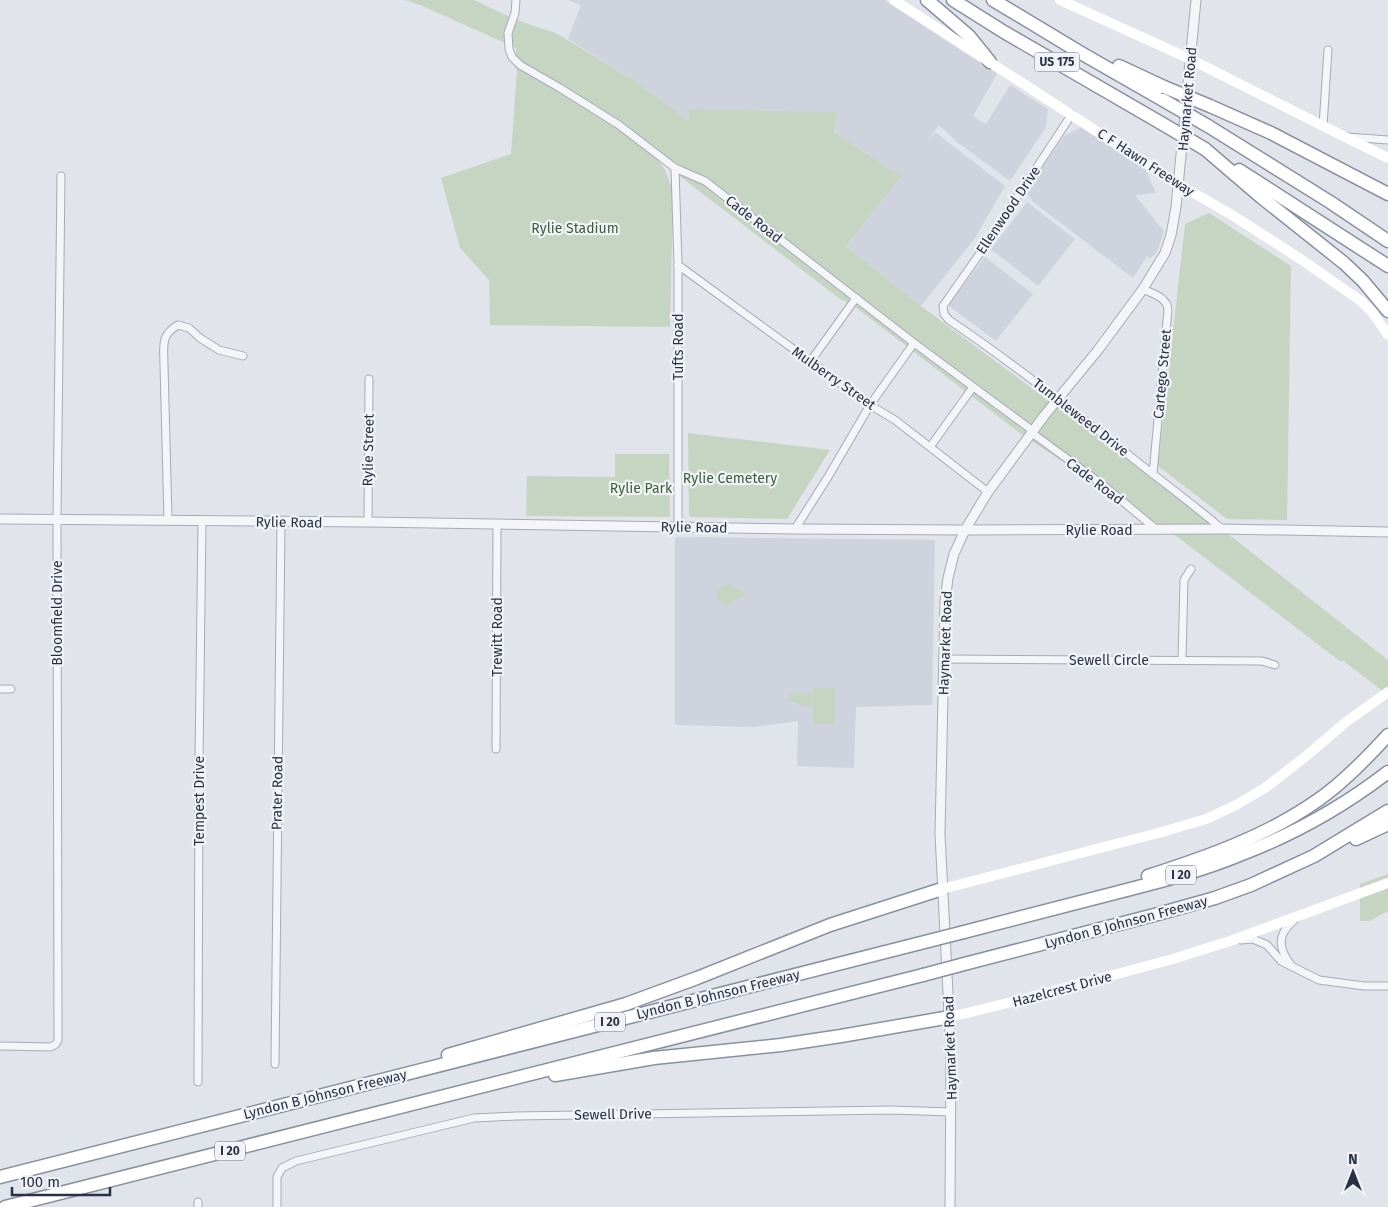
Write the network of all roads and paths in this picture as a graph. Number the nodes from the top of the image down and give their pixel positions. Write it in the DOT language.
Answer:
graph roads {
  1 [pos="516,0"];
  2 [pos="894,0"];
  3 [pos="927,0"];
  4 [pos="953,0"];
  5 [pos="993,0"];
  6 [pos="1060,0"];
  7 [pos="1196,0"];
  8 [pos="1328,50"];
  9 [pos="1190,58"];
  10 [pos="990,62"];
  11 [pos="1164,93"];
  12 [pos="1072,114"];
  13 [pos="1323,126"];
  14 [pos="1343,136"];
  15 [pos="1388,140"];
  16 [pos="1205,149"];
  17 [pos="1388,158"];
  18 [pos="676,168"];
  19 [pos="61,176"];
  20 [pos="1178,184"];
  21 [pos="1388,194"];
  22 [pos="1330,202"];
  23 [pos="1388,236"];
  24 [pos="1388,241"];
  25 [pos="1386,265"];
  26 [pos="678,266"];
  27 [pos="1143,289"];
  28 [pos="856,298"];
  29 [pos="943,306"];
  30 [pos="1388,311"];
  31 [pos="1388,335"];
  32 [pos="914,343"];
  33 [pos="243,356"];
  34 [pos="810,362"];
  35 [pos="369,379"];
  36 [pos="973,387"];
  37 [pos="1059,399"];
  38 [pos="870,405"];
  39 [pos="1032,432"];
  40 [pos="930,447"];
  41 [pos="1153,474"];
  42 [pos="988,492"];
  43 [pos="0,519"];
  44 [pos="57,519"];
  45 [pos="168,520"];
  46 [pos="202,520"];
  47 [pos="281,522"];
  48 [pos="368,522"];
  49 [pos="497,524"];
  50 [pos="678,527"];
  51 [pos="795,529"];
  52 [pos="1222,529"];
  53 [pos="965,530"];
  54 [pos="1157,530"];
  55 [pos="1388,532"];
  56 [pos="1191,569"];
  57 [pos="943,660"];
  58 [pos="1182,660"];
  59 [pos="1275,665"];
  60 [pos="0,689"];
  61 [pos="11,689"];
  62 [pos="1388,692"];
  63 [pos="1388,735"];
  64 [pos="496,749"];
  65 [pos="1385,775"];
  66 [pos="1388,811"];
  67 [pos="1388,824"];
  68 [pos="1314,856"];
  69 [pos="1388,883"];
  70 [pos="942,889"];
  71 [pos="1045,911"];
  72 [pos="1298,917"];
  73 [pos="1233,940"];
  74 [pos="1293,968"];
  75 [pos="1388,986"];
  76 [pos="950,1016"];
  77 [pos="0,1046"];
  78 [pos="275,1064"];
  79 [pos="198,1082"];
  80 [pos="454,1093"];
  81 [pos="315,1097"];
  82 [pos="951,1112"];
  83 [pos="0,1177"];
  84 [pos="5,1207"];
  85 [pos="277,1207"];
  86 [pos="950,1207"];
  1 -- 18 [label="street, Cade Road"];
  2 -- 10 [label="main road, C F Hawn Freeway"];
  3 -- 10 [label="highway"];
  4 -- 16 [label="highway, US 175, bridge"];
  5 -- 11 [label="highway"];
  6 -- 9 [label="main road"];
  7 -- 9 [label="street, Haymarket Road"];
  8 -- 13 [label="street"];
  9 -- 13 [label="main road"];
  9 -- 20 [label="street, Haymarket Road"];
  10 -- 12 [label="main road, C F Hawn Freeway"];
  11 -- 21 [label="highway, bridge"];
  11 -- 22 [label="highway, bridge"];
  12 -- 20 [label="main road, C F Hawn Freeway"];
  12 -- 29 [label="street, Ellenwood Drive"];
  13 -- 14 [label="main road"];
  14 -- 15 [label="street"];
  14 -- 17 [label="main road"];
  16 -- 25 [label="highway, US 175"];
  16 -- 30 [label="highway"];
  18 -- 26 [label="street, Tufts Road"];
  18 -- 28 [label="street, Cade Road"];
  19 -- 44 [label="street, Bloomfield Drive"];
  20 -- 27 [label="street, Haymarket Road"];
  20 -- 31 [label="main road, C F Hawn Freeway"];
  22 -- 23 [label="highway"];
  22 -- 24 [label="highway"];
  26 -- 34 [label="street, Mulberry Street"];
  26 -- 50 [label="street, Tufts Road"];
  27 -- 37 [label="street, Haymarket Road"];
  27 -- 41 [label="street, Cartego Street"];
  28 -- 32 [label="street, Cade Road"];
  28 -- 34 [label="street"];
  29 -- 37 [label="street, Tumbleweed Drive"];
  32 -- 36 [label="street, Cade Road"];
  32 -- 38 [label="street"];
  33 -- 45 [label="street"];
  34 -- 38 [label="street, Mulberry Street"];
  35 -- 48 [label="street, Rylie Street"];
  36 -- 39 [label="street, Cade Road"];
  36 -- 40 [label="street"];
  37 -- 39 [label="street, Haymarket Road"];
  37 -- 41 [label="street, Tumbleweed Drive"];
  38 -- 40 [label="street, Mulberry Street"];
  38 -- 51 [label="street"];
  39 -- 42 [label="street, Haymarket Road"];
  39 -- 54 [label="street, Cade Road"];
  40 -- 42 [label="street, Mulberry Street"];
  41 -- 52 [label="street, Tumbleweed Drive"];
  42 -- 53 [label="street, Haymarket Road"];
  43 -- 44 [label="street, Rylie Road"];
  44 -- 45 [label="street, Rylie Road"];
  44 -- 77 [label="street, Bloomfield Drive"];
  45 -- 46 [label="street, Rylie Road"];
  46 -- 47 [label="street, Rylie Road"];
  46 -- 79 [label="street, Tempest Drive"];
  47 -- 48 [label="street, Rylie Road"];
  47 -- 78 [label="street, Prater Road"];
  48 -- 49 [label="street, Rylie Road"];
  49 -- 50 [label="street, Rylie Road"];
  49 -- 64 [label="street, Trewitt Road"];
  50 -- 51 [label="street, Rylie Road"];
  51 -- 53 [label="street, Rylie Road"];
  52 -- 54 [label="street, Rylie Road"];
  52 -- 55 [label="street, Rylie Road"];
  53 -- 54 [label="street, Rylie Road"];
  53 -- 57 [label="street, Haymarket Road"];
  56 -- 58 [label="street"];
  57 -- 58 [label="street, Sewell Circle"];
  57 -- 70 [label="street, Haymarket Road"];
  58 -- 59 [label="street, Sewell Circle"];
  60 -- 61 [label="street"];
  62 -- 70 [label="main road"];
  63 -- 71 [label="highway"];
  65 -- 71 [label="highway, Lyndon B Johnson Freeway / I 20"];
  66 -- 68 [label="highway, Lyndon B Johnson Freeway / I 20"];
  67 -- 68 [label="highway"];
  68 -- 80 [label="highway, Lyndon B Johnson Freeway / I 20, bridge"];
  69 -- 72 [label="main road"];
  70 -- 76 [label="street, Haymarket Road"];
  70 -- 81 [label="highway"];
  71 -- 81 [label="highway, Lyndon B Johnson Freeway / I 20, bridge"];
  72 -- 73 [label="main road"];
  72 -- 74 [label="street"];
  73 -- 74 [label="street"];
  73 -- 76 [label="main road, Hazelcrest Drive"];
  74 -- 75 [label="street"];
  76 -- 80 [label="highway"];
  76 -- 82 [label="street, Haymarket Road"];
  80 -- 84 [label="highway, Lyndon B Johnson Freeway / I 20"];
  81 -- 83 [label="highway, Lyndon B Johnson Freeway / I 20"];
  82 -- 85 [label="street, Sewell Drive"];
  82 -- 86 [label="street, Haymarket Road"];
}
